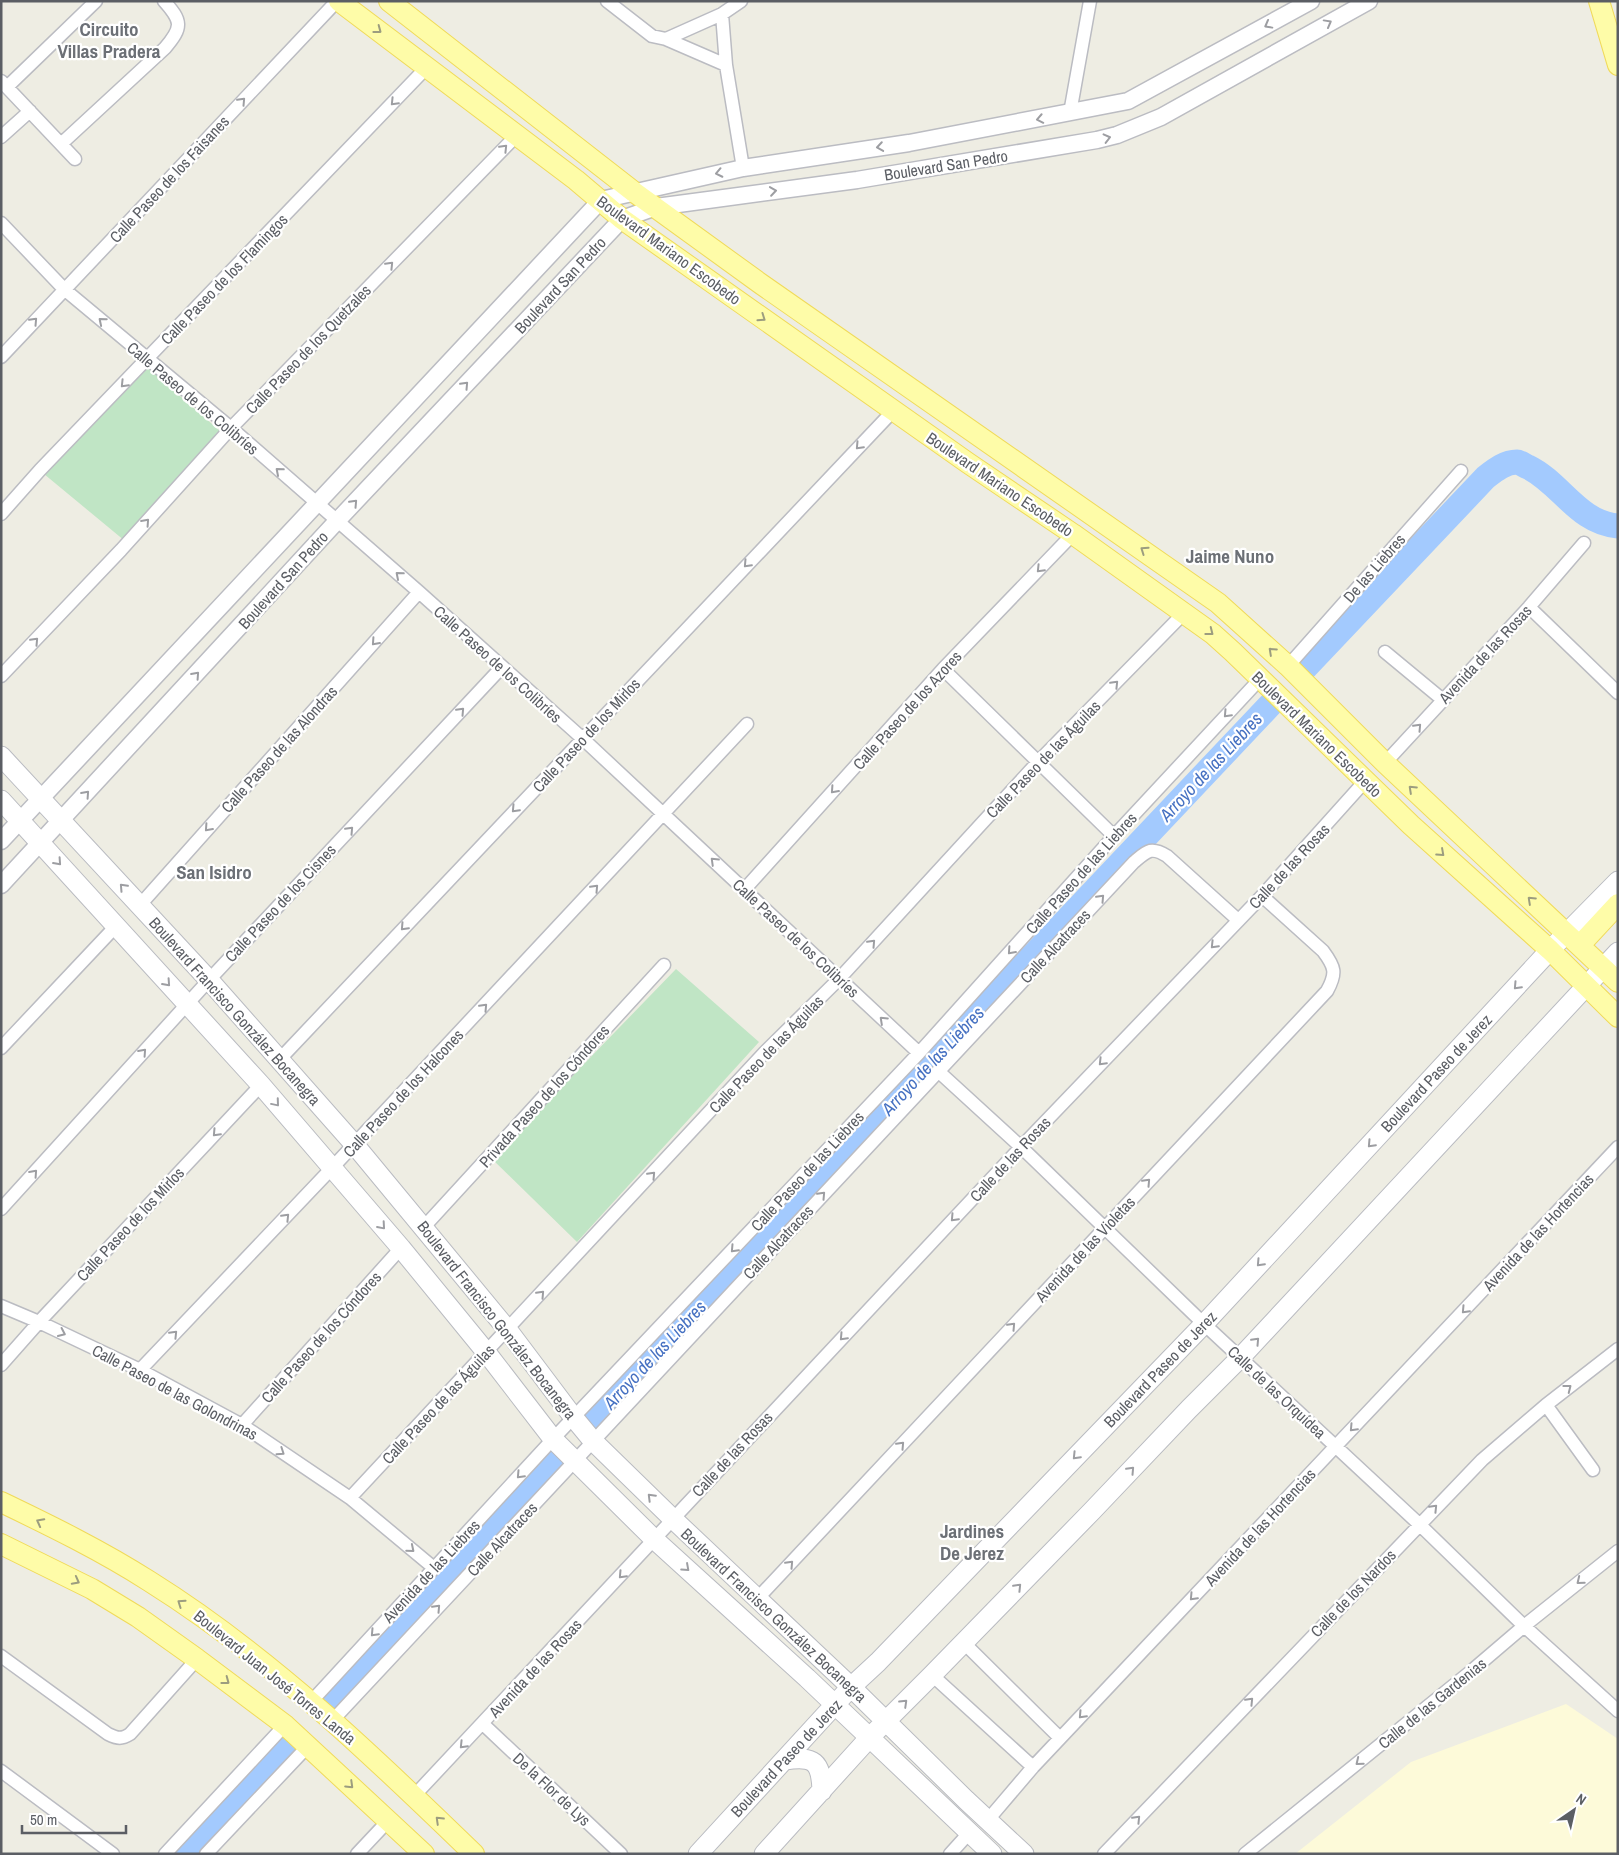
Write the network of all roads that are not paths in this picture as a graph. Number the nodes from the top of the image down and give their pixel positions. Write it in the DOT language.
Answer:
graph roads {
  1 [pos="96,1"];
  2 [pos="164,1"];
  3 [pos="338,1"];
  4 [pos="389,1"];
  5 [pos="607,1"];
  6 [pos="741,1"];
  7 [pos="1090,1"];
  8 [pos="1311,1"];
  9 [pos="1369,1"];
  10 [pos="1599,1"];
  11 [pos="722,14"];
  12 [pos="666,39"];
  13 [pos="726,65"];
  14 [pos="1618,65"];
  15 [pos="428,67"];
  16 [pos="4,84"];
  17 [pos="1128,101"];
  18 [pos="30,111"];
  19 [pos="1070,113"];
  20 [pos="1136,128"];
  21 [pos="517,134"];
  22 [pos="1,137"];
  23 [pos="61,144"];
  24 [pos="75,159"];
  25 [pos="743,168"];
  26 [pos="634,192"];
  27 [pos="600,200"];
  28 [pos="656,207"];
  29 [pos="622,219"];
  30 [pos="1,224"];
  31 [pos="64,289"];
  32 [pos="1,357"];
  33 [pos="147,359"];
  34 [pos="893,411"];
  35 [pos="230,428"];
  36 [pos="1461,471"];
  37 [pos="316,503"];
  38 [pos="1,514"];
  39 [pos="337,521"];
  40 [pos="1073,534"];
  41 [pos="1584,543"];
  42 [pos="419,592"];
  43 [pos="1529,607"];
  44 [pos="1184,613"];
  45 [pos="1385,652"];
  46 [pos="1288,666"];
  47 [pos="502,667"];
  48 [pos="943,669"];
  49 [pos="1,676"];
  50 [pos="1260,679"];
  51 [pos="1618,693"];
  52 [pos="1442,700"];
  53 [pos="747,724"];
  54 [pos="582,738"];
  55 [pos="1,756"];
  56 [pos="1038,762"];
  57 [pos="1385,763"];
  58 [pos="1366,780"];
  59 [pos="1,800"];
  60 [pos="42,800"];
  61 [pos="664,814"];
  62 [pos="20,821"];
  63 [pos="62,822"];
  64 [pos="1114,836"];
  65 [pos="1,841"];
  66 [pos="42,843"];
  67 [pos="1618,881"];
  68 [pos="1,885"];
  69 [pos="744,890"];
  70 [pos="1262,896"];
  71 [pos="1618,904"];
  72 [pos="140,905"];
  73 [pos="1238,920"];
  74 [pos="116,926"];
  75 [pos="1573,939"];
  76 [pos="1550,950"];
  77 [pos="1618,952"];
  78 [pos="664,965"];
  79 [pos="1603,967"];
  80 [pos="839,979"];
  81 [pos="208,980"];
  82 [pos="1618,982"];
  83 [pos="1584,986"];
  84 [pos="186,1005"];
  85 [pos="1618,1017"];
  86 [pos="1,1048"];
  87 [pos="919,1053"];
  88 [pos="280,1058"];
  89 [pos="938,1071"];
  90 [pos="261,1085"];
  91 [pos="354,1144"];
  92 [pos="1021,1147"];
  93 [pos="1618,1147"];
  94 [pos="332,1168"];
  95 [pos="1,1209"];
  96 [pos="424,1227"];
  97 [pos="1105,1227"];
  98 [pos="401,1248"];
  99 [pos="1,1306"];
  100 [pos="39,1322"];
  101 [pos="1204,1324"];
  102 [pos="508,1329"];
  103 [pos="1618,1349"];
  104 [pos="486,1352"];
  105 [pos="1240,1358"];
  106 [pos="1,1365"];
  107 [pos="140,1370"];
  108 [pos="1546,1405"];
  109 [pos="574,1418"];
  110 [pos="242,1426"];
  111 [pos="553,1439"];
  112 [pos="593,1440"];
  113 [pos="1336,1447"];
  114 [pos="574,1461"];
  115 [pos="1592,1470"];
  116 [pos="350,1498"];
  117 [pos="1,1502"];
  118 [pos="673,1519"];
  119 [pos="1419,1524"];
  120 [pos="655,1540"];
  121 [pos="1,1544"];
  122 [pos="1618,1550"];
  123 [pos="434,1568"];
  124 [pos="757,1599"];
  125 [pos="1524,1626"];
  126 [pos="964,1643"];
  127 [pos="1,1656"];
  128 [pos="197,1659"];
  129 [pos="932,1676"];
  130 [pos="851,1687"];
  131 [pos="310,1703"];
  132 [pos="835,1705"];
  133 [pos="1618,1712"];
  134 [pos="332,1721"];
  135 [pos="886,1721"];
  136 [pos="285,1724"];
  137 [pos="483,1724"];
  138 [pos="870,1737"];
  139 [pos="1060,1738"];
  140 [pos="309,1745"];
  141 [pos="785,1760"];
  142 [pos="1033,1767"];
  143 [pos="1,1771"];
  144 [pos="822,1791"];
  145 [pos="414,1796"];
  146 [pos="388,1820"];
  147 [pos="987,1821"];
  148 [pos="969,1833"];
  149 [pos="113,1854"];
  150 [pos="165,1854"];
  151 [pos="206,1854"];
  152 [pos="357,1854"];
  153 [pos="424,1854"];
  154 [pos="474,1854"];
  155 [pos="621,1854"];
  156 [pos="698,1854"];
  157 [pos="764,1854"];
  158 [pos="950,1854"];
  159 [pos="992,1854"];
  160 [pos="1024,1854"];
  161 [pos="1104,1854"];
  162 [pos="1244,1854"];
  1 -- 16 [label="street"];
  2 -- 23 [label="street"];
  3 -- 15 [label="main road, Boulevard Mariano Escobedo, one-way"];
  31 -- 3 [label="street, Calle Paseo de los Faisanes, one-way"];
  4 -- 26 [label="main road, Boulevard Mariano Escobedo"];
  5 -- 12 [label="street"];
  6 -- 11 [label="street"];
  7 -- 19 [label="street"];
  8 -- 17 [label="street, Boulevard San Pedro, one-way"];
  20 -- 9 [label="street, Boulevard San Pedro, one-way"];
  10 -- 14 [label="main road"];
  11 -- 12 [label="street"];
  11 -- 13 [label="street"];
  12 -- 13 [label="street"];
  13 -- 25 [label="street"];
  15 -- 21 [label="main road, Boulevard Mariano Escobedo"];
  15 -- 33 [label="street, Calle Paseo de los Flamingos, one-way"];
  16 -- 18 [label="street"];
  17 -- 19 [label="street, Boulevard San Pedro"];
  17 -- 20 [label="street"];
  18 -- 22 [label="street"];
  18 -- 23 [label="street"];
  19 -- 25 [label="street, Boulevard San Pedro, one-way"];
  28 -- 20 [label="street, Boulevard San Pedro, one-way"];
  21 -- 27 [label="main road, Boulevard Mariano Escobedo"];
  35 -- 21 [label="street, Calle Paseo de los Quetzales, one-way"];
  23 -- 24 [label="street"];
  25 -- 26 [label="street, Boulevard San Pedro, one-way"];
  26 -- 27 [label="street, Boulevard San Pedro"];
  26 -- 28 [label="main road, Boulevard Mariano Escobedo"];
  27 -- 29 [label="main road, Boulevard Mariano Escobedo"];
  27 -- 37 [label="street, Boulevard San Pedro"];
  28 -- 29 [label="street, Boulevard San Pedro"];
  46 -- 28 [label="main road, Boulevard Mariano Escobedo, one-way"];
  29 -- 34 [label="main road, Boulevard Mariano Escobedo, one-way"];
  39 -- 29 [label="street, Boulevard San Pedro, one-way"];
  30 -- 31 [label="street, Calle Paseo de los Colibríes"];
  32 -- 31 [label="street, Calle Paseo de los Faisanes, one-way"];
  33 -- 31 [label="street, Calle Paseo de los Colibríes, one-way"];
  33 -- 35 [label="street, Calle Paseo de los Colibríes"];
  33 -- 38 [label="street, Calle Paseo de los Flamingos, one-way"];
  34 -- 40 [label="main road, Boulevard Mariano Escobedo"];
  34 -- 54 [label="street, Calle Paseo de los Mirlos, one-way"];
  37 -- 35 [label="street, Calle Paseo de los Colibríes, one-way"];
  49 -- 35 [label="street, Calle Paseo de los Quetzales, one-way"];
  36 -- 46 [label="street, De las Liebres"];
  37 -- 39 [label="street, Calle Paseo de los Colibríes"];
  37 -- 60 [label="street, Boulevard San Pedro"];
  42 -- 39 [label="street, Calle Paseo de los Colibríes, one-way"];
  63 -- 39 [label="street, Boulevard San Pedro, one-way"];
  40 -- 44 [label="main road, Boulevard Mariano Escobedo"];
  40 -- 48 [label="street, Calle Paseo de los Azores, one-way"];
  41 -- 43 [label="street, Avenida de las Rosas"];
  42 -- 47 [label="street, Calle Paseo de los Colibríes"];
  42 -- 72 [label="street, Calle Paseo de las Alondras, one-way"];
  43 -- 51 [label="street"];
  43 -- 52 [label="street, Avenida de las Rosas"];
  44 -- 50 [label="main road, Boulevard Mariano Escobedo, one-way"];
  56 -- 44 [label="street, Calle Paseo de las Águilas, one-way"];
  45 -- 52 [label="street"];
  46 -- 57 [label="main road, Boulevard Mariano Escobedo"];
  47 -- 54 [label="street, Calle Paseo de los Colibríes"];
  81 -- 47 [label="street, Calle Paseo de los Cisnes, one-way"];
  48 -- 56 [label="street"];
  48 -- 69 [label="street, Calle Paseo de los Azores, one-way"];
  50 -- 58 [label="main road, Boulevard Mariano Escobedo"];
  50 -- 64 [label="street, Calle Paseo de las Liebres, one-way"];
  57 -- 52 [label="street, Avenida de las Rosas, one-way"];
  53 -- 61 [label="street, Calle Paseo de los Halcones"];
  54 -- 61 [label="street, Calle Paseo de los Colibríes"];
  54 -- 88 [label="street, Calle Paseo de los Mirlos, one-way"];
  55 -- 60 [label="main road, Boulevard Francisco González Bocanegra"];
  56 -- 64 [label="street"];
  80 -- 56 [label="street, Calle Paseo de las Águilas, one-way"];
  75 -- 57 [label="main road, Boulevard Mariano Escobedo, one-way"];
  58 -- 70 [label="street, Calle de las Rosas"];
  58 -- 76 [label="main road, Boulevard Mariano Escobedo, one-way"];
  59 -- 62 [label="main road, Boulevard Francisco González Bocanegra"];
  60 -- 62 [label="street, Boulevard San Pedro"];
  60 -- 63 [label="main road, Boulevard Francisco González Bocanegra"];
  69 -- 61 [label="street, Calle Paseo de los Colibríes, one-way"];
  91 -- 61 [label="street, Calle Paseo de los Halcones, one-way"];
  62 -- 65 [label="street, Boulevard San Pedro"];
  62 -- 66 [label="main road, Boulevard Francisco González Bocanegra"];
  63 -- 66 [label="street, Boulevard San Pedro"];
  72 -- 63 [label="main road, Boulevard Francisco González Bocanegra, one-way"];
  64 -- 87 [label="street, Calle Paseo de las Liebres, one-way"];
  66 -- 68 [label="street, Boulevard San Pedro"];
  66 -- 74 [label="main road, Boulevard Francisco González Bocanegra, one-way"];
  67 -- 75 [label="main road, Boulevard Paseo de Jerez"];
  69 -- 80 [label="street, Calle Paseo de los Colibríes"];
  70 -- 73 [label="street, Calle de las Rosas"];
  97 -- 70 [label="street, Avenida de las Violetas, one-way"];
  71 -- 75 [label="main road"];
  72 -- 81 [label="main road, Boulevard Francisco González Bocanegra"];
  89 -- 73 [label="street, Calle Alcatraces, one-way"];
  73 -- 92 [label="street, Calle de las Rosas, one-way"];
  74 -- 84 [label="main road, Boulevard Francisco González Bocanegra, one-way"];
  74 -- 86 [label="street"];
  75 -- 76 [label="main road, Boulevard Paseo de Jerez"];
  75 -- 79 [label="main road, Boulevard Mariano Escobedo"];
  76 -- 83 [label="main road, Boulevard Mariano Escobedo"];
  76 -- 101 [label="main road, Boulevard Paseo de Jerez, one-way"];
  77 -- 79 [label="main road"];
  78 -- 96 [label="street, Privada Paseo de los Cóndores"];
  79 -- 82 [label="main road, Boulevard Mariano Escobedo"];
  79 -- 83 [label="main road"];
  87 -- 80 [label="street, Calle Paseo de los Colibríes, one-way"];
  102 -- 80 [label="street, Calle Paseo de las Águilas, one-way"];
  81 -- 84 [label="street, Calle Paseo de los Cisnes"];
  81 -- 88 [label="main road, Boulevard Francisco González Bocanegra"];
  83 -- 85 [label="main road, Boulevard Mariano Escobedo"];
  105 -- 83 [label="main road, one-way"];
  84 -- 90 [label="main road, Boulevard Francisco González Bocanegra"];
  95 -- 84 [label="street, Calle Paseo de los Cisnes, one-way"];
  87 -- 109 [label="street, Calle Paseo de las Liebres, one-way"];
  88 -- 91 [label="main road, Boulevard Francisco González Bocanegra"];
  89 -- 92 [label="street, Calle de las Orquídea"];
  112 -- 89 [label="street, Calle Alcatraces, one-way"];
  90 -- 94 [label="main road, Boulevard Francisco González Bocanegra, one-way"];
  90 -- 100 [label="street, Calle Paseo de los Mirlos, one-way"];
  91 -- 94 [label="street, Calle Paseo de los Halcones"];
  91 -- 96 [label="main road, Boulevard Francisco González Bocanegra"];
  92 -- 97 [label="street, Calle de las Orquídea"];
  92 -- 118 [label="street, Calle de las Rosas, one-way"];
  93 -- 113 [label="street, Avenida de las Hortencias, one-way"];
  94 -- 98 [label="main road, Boulevard Francisco González Bocanegra, one-way"];
  107 -- 94 [label="street, Calle Paseo de los Halcones, one-way"];
  96 -- 102 [label="main road, Boulevard Francisco González Bocanegra"];
  97 -- 101 [label="street, Calle de las Orquídea"];
  124 -- 97 [label="street, Avenida de las Violetas, one-way"];
  98 -- 104 [label="main road, Boulevard Francisco González Bocanegra"];
  98 -- 110 [label="street, Calle Paseo de los Cóndores"];
  99 -- 100 [label="street, Calle Paseo de las Golondrinas"];
  100 -- 106 [label="street, Calle Paseo de los Mirlos"];
  100 -- 107 [label="street, Calle Paseo de las Golondrinas, one-way"];
  101 -- 105 [label="street, Calle de las Orquídea"];
  101 -- 130 [label="main road, Boulevard Paseo de Jerez, one-way"];
  102 -- 104 [label="street, Calle Paseo de las Águilas"];
  102 -- 109 [label="main road, Boulevard Francisco González Bocanegra"];
  108 -- 103 [label="street, Calle de los Nardos, one-way"];
  104 -- 111 [label="main road, Boulevard Francisco González Bocanegra"];
  104 -- 116 [label="street, Calle Paseo de las Águilas"];
  105 -- 113 [label="street, Calle de las Orquídea"];
  126 -- 105 [label="main road, one-way"];
  107 -- 110 [label="street, Calle Paseo de las Golondrinas"];
  108 -- 115 [label="street"];
  119 -- 108 [label="street, Calle de los Nardos, one-way"];
  109 -- 111 [label="street, Calle Paseo de las Liebres"];
  109 -- 112 [label="main road, Boulevard Francisco González Bocanegra"];
  110 -- 116 [label="street, Calle Paseo de las Golondrinas, one-way"];
  111 -- 114 [label="main road, Boulevard Francisco González Bocanegra"];
  111 -- 123 [label="street, Avenida de las Liebres, one-way"];
  112 -- 114 [label="street, Calle Alcatraces"];
  118 -- 112 [label="main road, Boulevard Francisco González Bocanegra, one-way"];
  113 -- 119 [label="street, Calle de las Orquídea"];
  113 -- 139 [label="street, Avenida de las Hortencias, one-way"];
  114 -- 120 [label="main road, Boulevard Francisco González Bocanegra"];
  134 -- 114 [label="street, Calle Alcatraces, one-way"];
  116 -- 123 [label="street, Calle Paseo de las Golondrinas, one-way"];
  131 -- 117 [label="main road, Boulevard Juan José Torres Landa, one-way"];
  118 -- 120 [label="street, Calle de las Rosas"];
  118 -- 124 [label="main road, Boulevard Francisco González Bocanegra"];
  119 -- 125 [label="street, Calle de las Orquídea"];
  161 -- 119 [label="street, Calle de los Nardos, one-way"];
  120 -- 132 [label="main road, Boulevard Francisco González Bocanegra, one-way"];
  120 -- 137 [label="street, Avenida de las Rosas, one-way"];
  121 -- 128 [label="main road, Boulevard Juan José Torres Landa, one-way"];
  122 -- 125 [label="street, Calle de las Gardenias, one-way"];
  123 -- 131 [label="street, Avenida de las Liebres, one-way"];
  124 -- 130 [label="main road, Boulevard Francisco González Bocanegra"];
  125 -- 133 [label="street, Calle de las Orquídea"];
  125 -- 162 [label="street, Calle de las Gardenias, one-way"];
  126 -- 129 [label="main road"];
  126 -- 139 [label="street"];
  127 -- 128 [label="street"];
  128 -- 136 [label="main road, Boulevard Juan José Torres Landa, one-way"];
  135 -- 129 [label="main road, one-way"];
  129 -- 142 [label="street"];
  130 -- 132 [label="main road, Boulevard Paseo de Jerez"];
  130 -- 135 [label="main road, Boulevard Francisco González Bocanegra"];
  131 -- 134 [label="main road, Boulevard Juan José Torres Landa"];
  132 -- 138 [label="main road, Boulevard Francisco González Bocanegra"];
  132 -- 141 [label="main road, Boulevard Paseo de Jerez"];
  134 -- 145 [label="main road, Boulevard Juan José Torres Landa"];
  135 -- 138 [label="main road"];
  135 -- 147 [label="main road, Boulevard Francisco González Bocanegra"];
  136 -- 140 [label="main road, Boulevard Juan José Torres Landa"];
  136 -- 150 [label="street"];
  137 -- 145 [label="street, Avenida de las Rosas, one-way"];
  137 -- 155 [label="street, De la Flor de Lys"];
  138 -- 144 [label="main road"];
  138 -- 148 [label="main road, Boulevard Francisco González Bocanegra"];
  139 -- 142 [label="street, Avenida de las Hortencias"];
  140 -- 146 [label="main road, Boulevard Juan José Torres Landa, one-way"];
  140 -- 151 [label="street"];
  141 -- 144 [label="main road"];
  141 -- 156 [label="main road, Boulevard Paseo de Jerez"];
  142 -- 147 [label="street, Avenida de las Hortencias"];
  143 -- 149 [label="street"];
  144 -- 157 [label="main road"];
  154 -- 145 [label="main road, Boulevard Juan José Torres Landa, one-way"];
  146 -- 152 [label="street"];
  146 -- 153 [label="main road, Boulevard Juan José Torres Landa"];
  147 -- 160 [label="main road, Boulevard Francisco González Bocanegra"];
  148 -- 158 [label="street"];
  148 -- 159 [label="main road, Boulevard Francisco González Bocanegra"];
}
